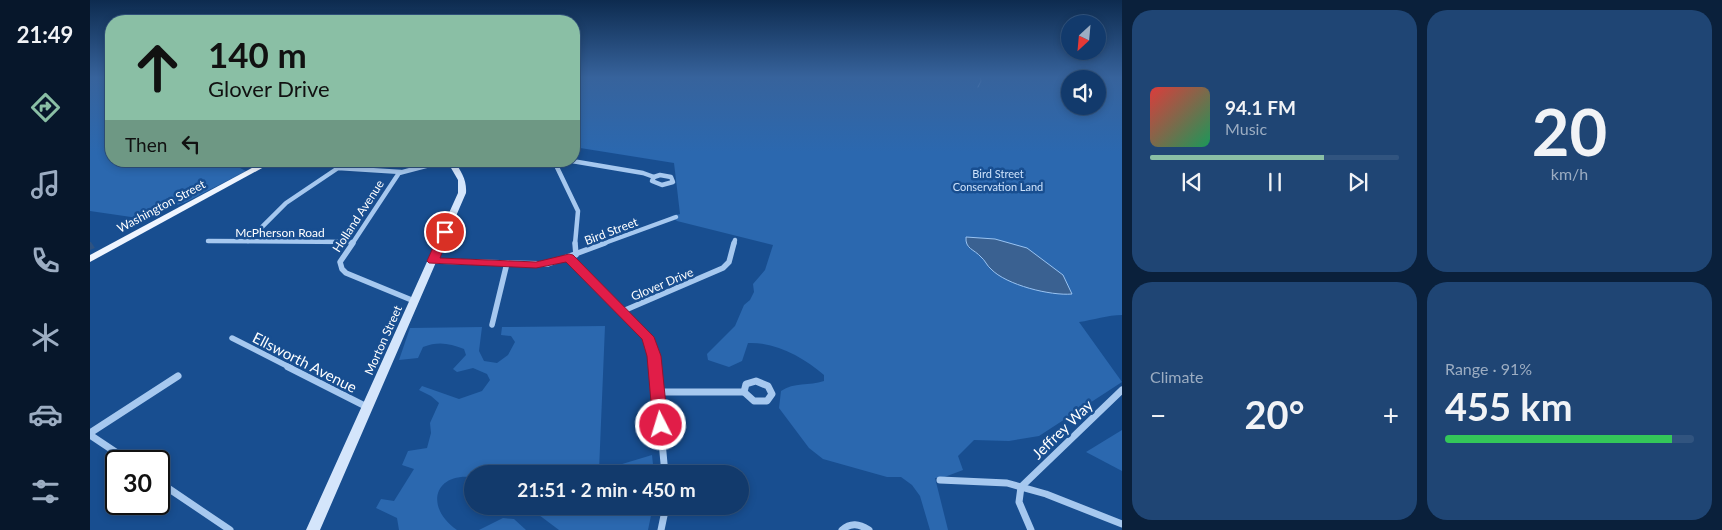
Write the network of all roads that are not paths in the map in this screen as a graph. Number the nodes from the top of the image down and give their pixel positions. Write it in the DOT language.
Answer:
graph roads {
  1 [pos="580,162"];
  2 [pos="260,167"];
  3 [pos="421,167"];
  4 [pos="454,167"];
  5 [pos="557,167"];
  6 [pos="401,172"];
  7 [pos="654,177"];
  8 [pos="676,217"];
  9 [pos="735,240"];
  10 [pos="208,241"];
  11 [pos="248,242"];
  12 [pos="352,242"];
  13 [pos="576,255"];
  14 [pos="569,258"];
  15 [pos="90,259"];
  16 [pos="433,261"];
  17 [pos="507,264"];
  18 [pos="415,301"];
  19 [pos="623,311"];
  20 [pos="492,325"];
  21 [pos="232,338"];
  22 [pos="178,376"];
  23 [pos="1122,390"];
  24 [pos="658,392"];
  25 [pos="744,392"];
  26 [pos="368,407"];
  27 [pos="90,434"];
  28 [pos="113,450"];
  29 [pos="664,465"];
  30 [pos="940,480"];
  31 [pos="1021,487"];
  32 [pos="170,489"];
  33 [pos="664,515"];
  34 [pos="1122,524"];
  35 [pos="230,530"];
  36 [pos="313,530"];
  37 [pos="661,530"];
  38 [pos="842,530"];
  39 [pos="869,530"];
  40 [pos="1031,530"];
  1 -- 7 [label="street"];
  2 -- 15 [label="main road, Washington Street"];
  3 -- 6 [label="street"];
  4 -- 16 [label="street, Morton Street"];
  5 -- 13 [label="street"];
  6 -- 11 [label="street"];
  6 -- 12 [label="street, Holland Avenue"];
  7 -- 7 [label="street"];
  8 -- 13 [label="street, Bird Street"];
  9 -- 19 [label="street, Glover Drive"];
  10 -- 11 [label="street, McPherson Road"];
  11 -- 12 [label="street, McPherson Road"];
  12 -- 18 [label="street, Holland Avenue"];
  13 -- 14 [label="street, Bird Street"];
  14 -- 17 [label="street, Bird Street"];
  14 -- 19 [label="street, Glover Drive"];
  16 -- 17 [label="street, Bird Street"];
  16 -- 18 [label="street, Morton Street"];
  17 -- 20 [label="street"];
  18 -- 26 [label="street, Morton Street"];
  19 -- 24 [label="street"];
  21 -- 26 [label="street, Ellsworth Avenue"];
  22 -- 27 [label="street"];
  23 -- 31 [label="street, Jeffrey Way"];
  24 -- 25 [label="street"];
  24 -- 29 [label="street"];
  26 -- 36 [label="street, Morton Street"];
  27 -- 28 [label="street"];
  30 -- 31 [label="street"];
  31 -- 34 [label="street"];
  31 -- 40 [label="street"];
  32 -- 35 [label="street"];
  33 -- 37 [label="street"];
  38 -- 39 [label="street"];
}
